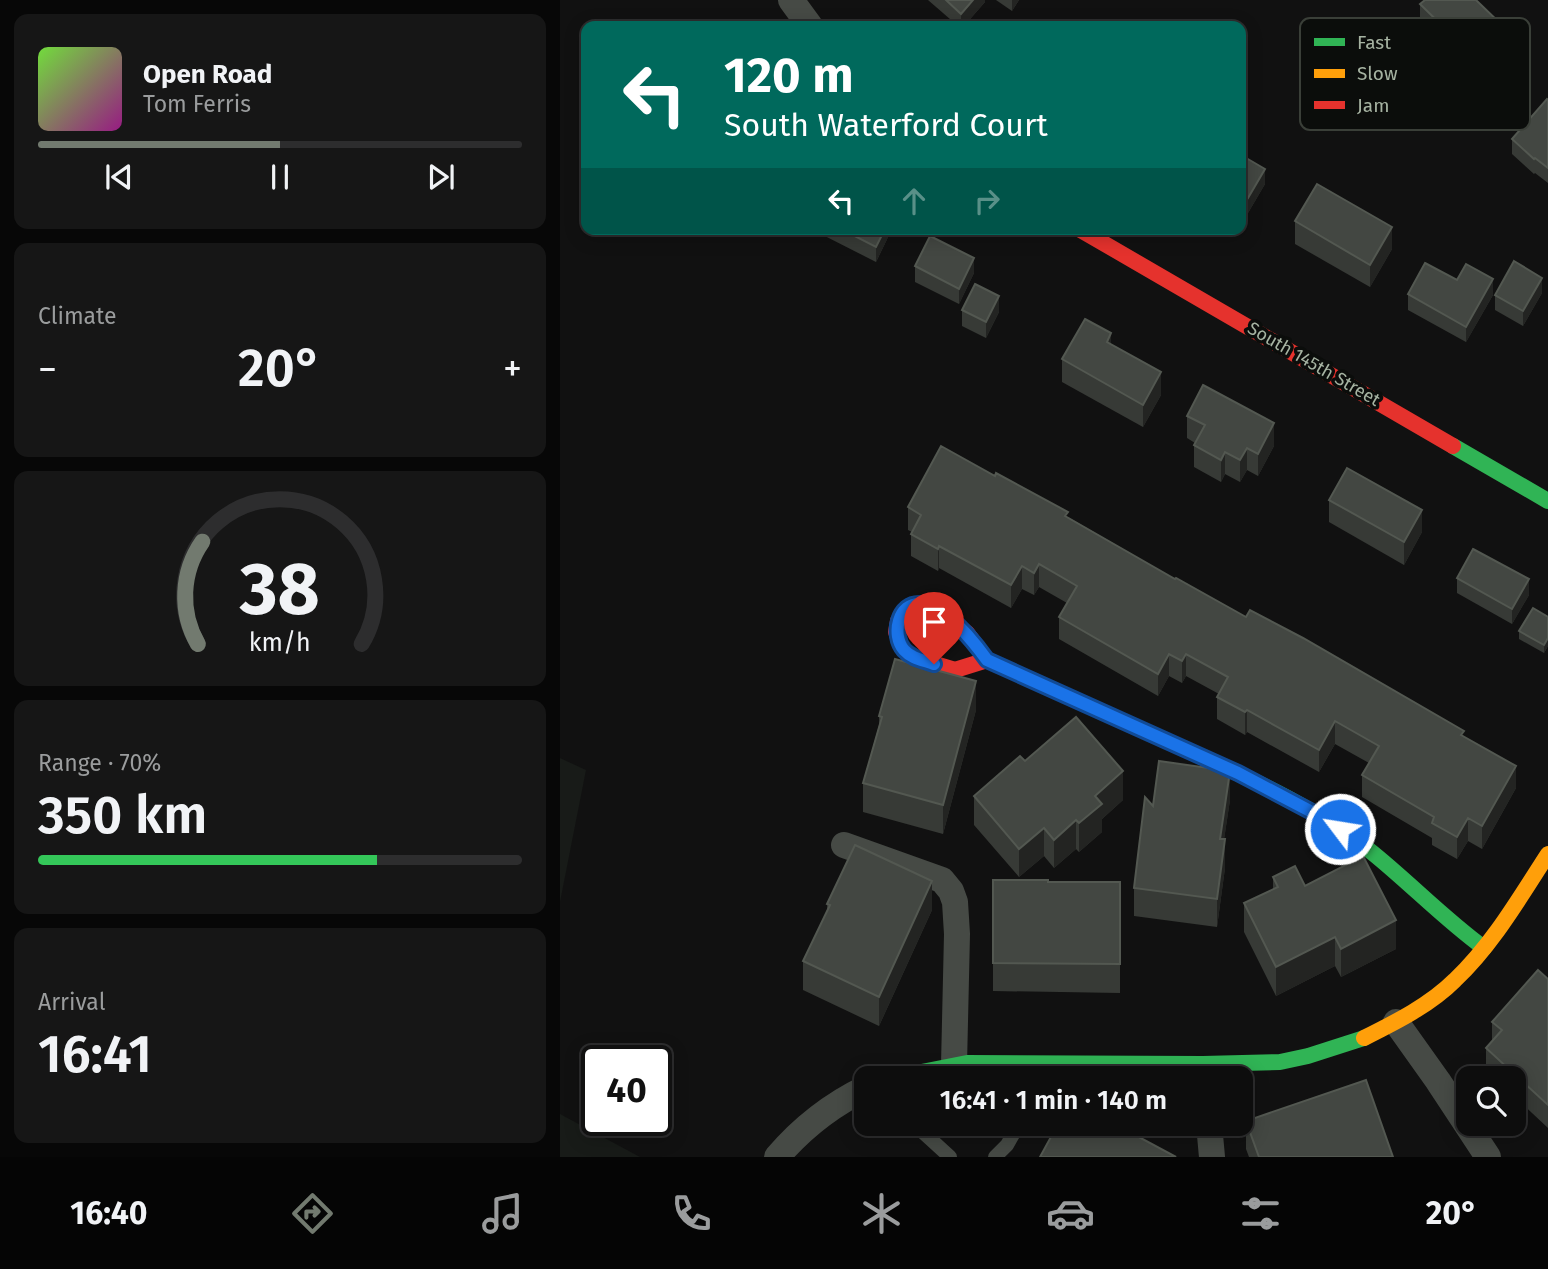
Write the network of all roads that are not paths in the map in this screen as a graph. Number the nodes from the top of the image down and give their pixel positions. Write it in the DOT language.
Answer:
graph roads {
  1 [pos="791,0"];
  2 [pos="806,21"];
  3 [pos="1089,235"];
  4 [pos="1548,500"];
  5 [pos="987,660"];
  6 [pos="844,845"];
  7 [pos="1548,854"];
  8 [pos="1484,948"];
  9 [pos="1396,1022"];
  10 [pos="954,1065"];
  11 [pos="949,1066"];
  12 [pos="969,1066"];
  13 [pos="1246,1066"];
  14 [pos="854,1095"];
  15 [pos="927,1136"];
  16 [pos="1012,1136"];
  17 [pos="1210,1136"];
  18 [pos="777,1157"];
  19 [pos="950,1157"];
  20 [pos="995,1157"];
  21 [pos="1212,1157"];
  22 [pos="1488,1157"];
  1 -- 2 [label="street"];
  3 -- 4 [label="street, South 145th Street"];
  5 -- 5 [label="street"];
  5 -- 8 [label="street"];
  6 -- 10 [label="street"];
  7 -- 8 [label="street"];
  8 -- 9 [label="street"];
  9 -- 13 [label="street"];
  9 -- 22 [label="street"];
  10 -- 11 [label="street"];
  10 -- 12 [label="street"];
  14 -- 18 [label="street"];
  15 -- 19 [label="lane"];
  16 -- 20 [label="lane"];
  17 -- 21 [label="street"];
}
